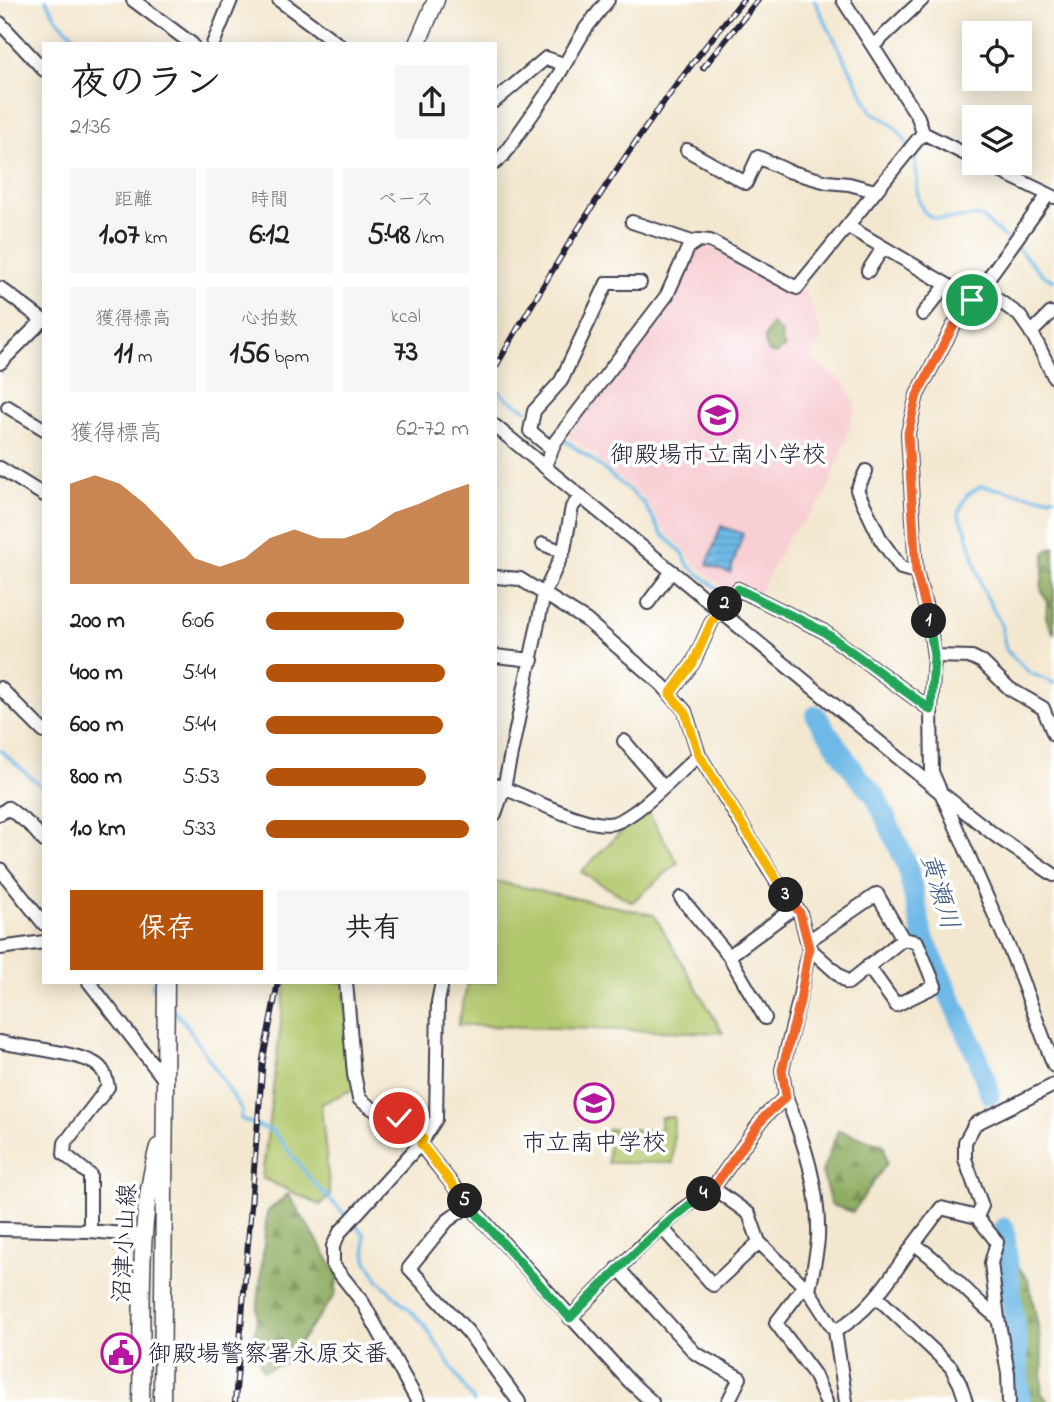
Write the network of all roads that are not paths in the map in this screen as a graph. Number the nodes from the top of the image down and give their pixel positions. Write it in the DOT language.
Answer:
graph roads {
  1 [pos="133,0"];
  2 [pos="231,0"];
  3 [pos="279,0"];
  4 [pos="436,0"];
  5 [pos="608,0"];
  6 [pos="843,0"];
  7 [pos="922,0"];
  8 [pos="0,23"];
  9 [pos="189,42"];
  10 [pos="214,42"];
  11 [pos="335,42"];
  12 [pos="418,42"];
  13 [pos="873,46"];
  14 [pos="563,64"];
  15 [pos="42,68"];
  16 [pos="497,99"];
  17 [pos="919,137"];
  18 [pos="687,150"];
  19 [pos="962,154"];
  20 [pos="497,161"];
  21 [pos="1008,175"];
  22 [pos="874,191"];
  23 [pos="1051,196"];
  24 [pos="632,222"];
  25 [pos="847,226"];
  26 [pos="695,243"];
  27 [pos="883,248"];
  28 [pos="868,271"];
  29 [pos="640,283"];
  30 [pos="946,286"];
  31 [pos="0,288"];
  32 [pos="981,288"];
  33 [pos="972,300"];
  34 [pos="1051,313"];
  35 [pos="923,314"];
  36 [pos="42,319"];
  37 [pos="42,321"];
  38 [pos="1031,333"];
  39 [pos="0,363"];
  40 [pos="1054,377"];
  41 [pos="8,407"];
  42 [pos="42,428"];
  43 [pos="497,428"];
  44 [pos="553,446"];
  45 [pos="545,466"];
  46 [pos="0,468"];
  47 [pos="866,471"];
  48 [pos="42,494"];
  49 [pos="581,496"];
  50 [pos="543,544"];
  51 [pos="563,552"];
  52 [pos="672,571"];
  53 [pos="916,572"];
  54 [pos="497,578"];
  55 [pos="544,594"];
  56 [pos="648,603"];
  57 [pos="720,611"];
  58 [pos="497,656"];
  59 [pos="934,656"];
  60 [pos="532,660"];
  61 [pos="0,688"];
  62 [pos="670,694"];
  63 [pos="931,710"];
  64 [pos="42,730"];
  65 [pos="1054,735"];
  66 [pos="624,741"];
  67 [pos="699,755"];
  68 [pos="499,786"];
  69 [pos="663,787"];
  70 [pos="940,792"];
  71 [pos="0,814"];
  72 [pos="42,839"];
  73 [pos="0,869"];
  74 [pos="1054,875"];
  75 [pos="681,898"];
  76 [pos="795,907"];
  77 [pos="42,922"];
  78 [pos="903,939"];
  79 [pos="42,942"];
  80 [pos="808,944"];
  81 [pos="0,948"];
  82 [pos="729,956"];
  83 [pos="868,966"];
  84 [pos="91,984"];
  85 [pos="166,984"];
  86 [pos="346,984"];
  87 [pos="442,984"];
  88 [pos="765,1018"];
  89 [pos="0,1042"];
  90 [pos="1050,1047"];
  91 [pos="1054,1066"];
  92 [pos="164,1079"];
  93 [pos="1054,1085"];
  94 [pos="786,1097"];
  95 [pos="163,1131"];
  96 [pos="422,1141"];
  97 [pos="713,1188"];
  98 [pos="469,1205"];
  99 [pos="977,1217"];
  100 [pos="663,1228"];
  101 [pos="0,1229"];
  102 [pos="90,1231"];
  103 [pos="144,1236"];
  104 [pos="759,1242"];
  105 [pos="914,1244"];
  106 [pos="618,1268"];
  107 [pos="806,1289"];
  108 [pos="877,1297"];
  109 [pos="570,1318"];
  110 [pos="998,1318"];
  111 [pos="835,1331"];
  112 [pos="141,1402"];
  113 [pos="162,1402"];
  114 [pos="418,1402"];
  115 [pos="519,1402"];
  116 [pos="652,1402"];
  117 [pos="728,1402"];
  118 [pos="826,1402"];
  119 [pos="846,1402"];
  120 [pos="966,1402"];
  121 [pos="1009,1402"];
  1 -- 9 [label="street"];
  2 -- 10 [label="street"];
  3 -- 11 [label="street"];
  4 -- 12 [label="main road"];
  5 -- 14 [label="street"];
  6 -- 13 [label="street"];
  7 -- 13 [label="street"];
  8 -- 15 [label="street"];
  13 -- 17 [label="street"];
  14 -- 16 [label="street"];
  14 -- 20 [label="street"];
  17 -- 19 [label="street"];
  17 -- 22 [label="street"];
  18 -- 22 [label="street"];
  21 -- 23 [label="street"];
  22 -- 25 [label="street"];
  23 -- 32 [label="street"];
  24 -- 26 [label="street"];
  25 -- 26 [label="street"];
  25 -- 27 [label="street"];
  26 -- 44 [label="street"];
  27 -- 28 [label="street"];
  27 -- 30 [label="street"];
  29 -- 44 [label="street"];
  30 -- 33 [label="street"];
  30 -- 35 [label="street"];
  31 -- 36 [label="street"];
  32 -- 33 [label="street"];
  32 -- 38 [label="street"];
  33 -- 53 [label="street"];
  34 -- 38 [label="street"];
  37 -- 39 [label="street"];
  38 -- 40 [label="street"];
  41 -- 42 [label="street"];
  43 -- 45 [label="street"];
  44 -- 45 [label="street"];
  45 -- 49 [label="street"];
  46 -- 48 [label="street"];
  47 -- 53 [label="street"];
  49 -- 51 [label="street"];
  49 -- 52 [label="street"];
  50 -- 51 [label="street"];
  51 -- 55 [label="street"];
  52 -- 56 [label="street"];
  52 -- 57 [label="street"];
  53 -- 59 [label="street"];
  54 -- 55 [label="street"];
  55 -- 60 [label="street"];
  55 -- 62 [label="street"];
  57 -- 62 [label="street"];
  57 -- 63 [label="street"];
  57 -- 70 [label="street"];
  58 -- 60 [label="street"];
  59 -- 63 [label="street"];
  59 -- 65 [label="street"];
  60 -- 68 [label="street"];
  61 -- 64 [label="street"];
  62 -- 67 [label="street"];
  63 -- 70 [label="street"];
  66 -- 69 [label="street"];
  67 -- 69 [label="street"];
  67 -- 76 [label="street"];
  68 -- 69 [label="street"];
  70 -- 74 [label="street"];
  70 -- 90 [label="street"];
  71 -- 72 [label="street"];
  73 -- 77 [label="street"];
  75 -- 82 [label="street"];
  76 -- 80 [label="street"];
  76 -- 82 [label="street"];
  78 -- 80 [label="street"];
  78 -- 83 [label="street"];
  78 -- 83 [label="street"];
  79 -- 81 [label="street"];
  80 -- 83 [label="street"];
  80 -- 94 [label="street"];
  82 -- 88 [label="street"];
  84 -- 92 [label="street"];
  85 -- 92 [label="main road, 沼津小山線"];
  86 -- 96 [label="street"];
  87 -- 96 [label="street"];
  89 -- 102 [label="street"];
  90 -- 91 [label="street"];
  92 -- 95 [label="main road, 沼津小山線"];
  93 -- 99 [label="street"];
  94 -- 97 [label="street"];
  94 -- 107 [label="street"];
  95 -- 103 [label="main road, 沼津小山線"];
  95 -- 113 [label="main road, 沼津小山線"];
  96 -- 98 [label="street"];
  96 -- 114 [label="street"];
  97 -- 100 [label="street"];
  97 -- 104 [label="street"];
  98 -- 109 [label="street"];
  98 -- 115 [label="street"];
  99 -- 105 [label="street"];
  99 -- 110 [label="street"];
  100 -- 104 [label="street"];
  100 -- 106 [label="street"];
  101 -- 102 [label="street"];
  102 -- 103 [label="street"];
  103 -- 112 [label="main road, 沼津小山線"];
  104 -- 107 [label="street"];
  105 -- 108 [label="street"];
  105 -- 110 [label="street"];
  106 -- 109 [label="street"];
  106 -- 117 [label="street"];
  107 -- 111 [label="street"];
  107 -- 118 [label="street"];
  108 -- 111 [label="street"];
  108 -- 120 [label="street"];
  109 -- 116 [label="street"];
  110 -- 121 [label="street"];
  111 -- 119 [label="street"];
}
